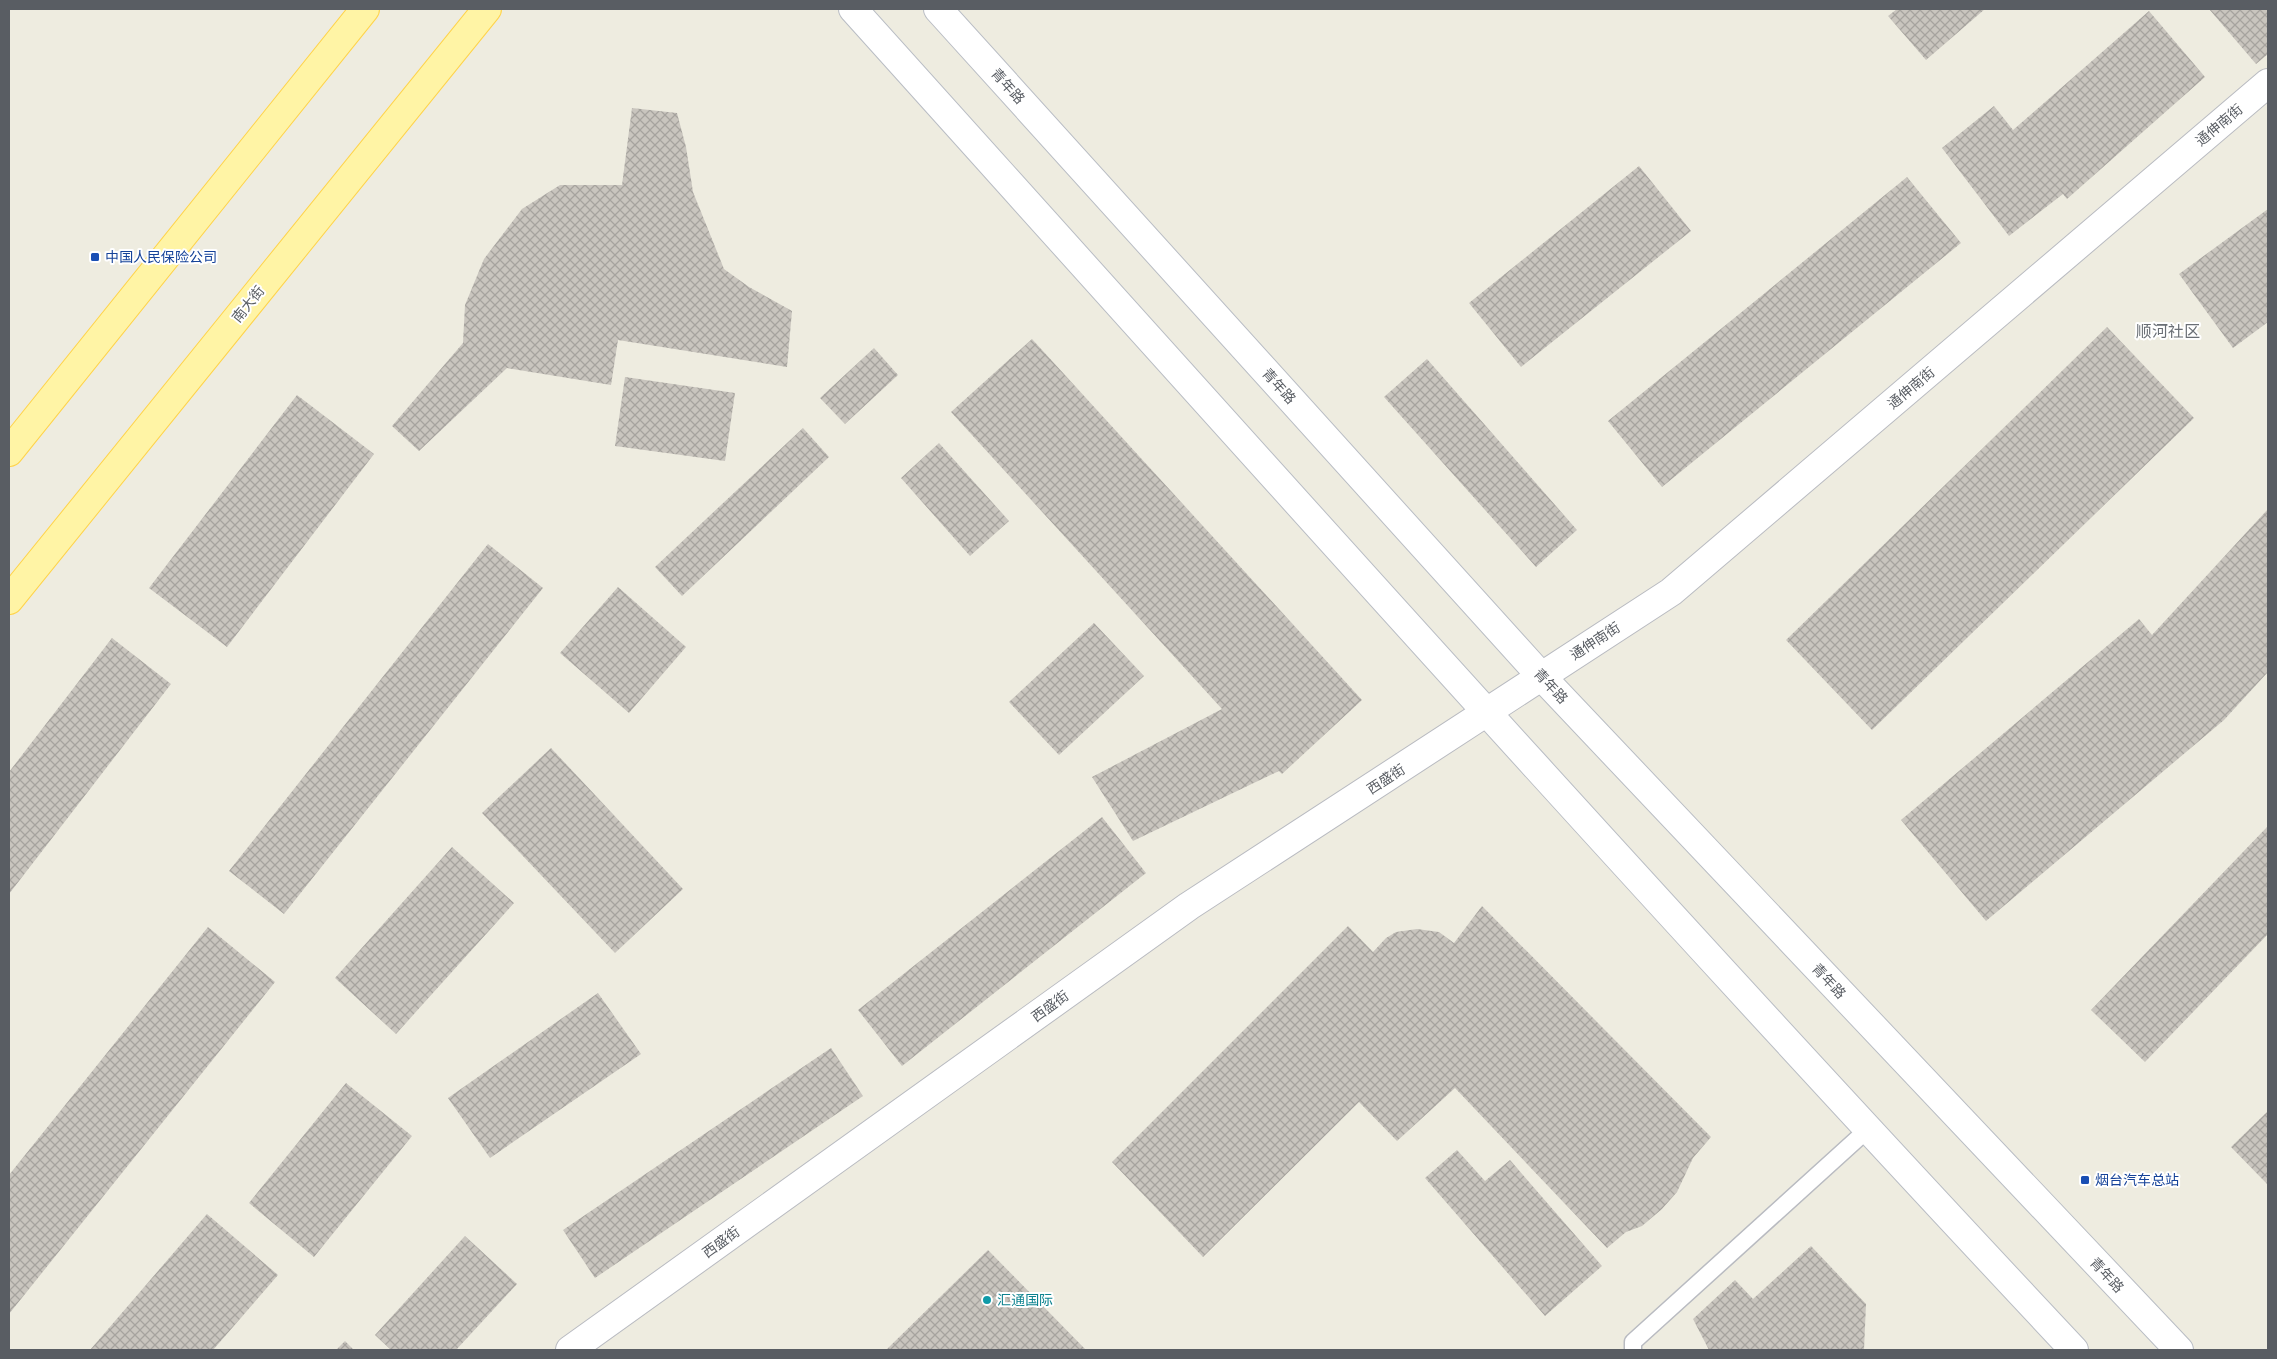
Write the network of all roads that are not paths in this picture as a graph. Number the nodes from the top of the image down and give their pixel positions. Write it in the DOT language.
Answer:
graph roads {
  1 [pos="365,9"];
  2 [pos="487,9"];
  3 [pos="853,9"];
  4 [pos="938,9"];
  5 [pos="2268,83"];
  6 [pos="9,452"];
  7 [pos="9,600"];
  8 [pos="1541,676"];
  9 [pos="1487,713"];
  10 [pos="1867,1130"];
  11 [pos="570,1350"];
  12 [pos="1633,1350"];
  13 [pos="2074,1350"];
  14 [pos="2178,1350"];
  1 -- 6 [label="main road"];
  2 -- 7 [label="main road, 南大街"];
  3 -- 9 [label="main road"];
  4 -- 8 [label="main road, 青年路"];
  5 -- 8 [label="main road, 通伸南街"];
  8 -- 9 [label="main road, 西盛街"];
  8 -- 14 [label="main road, 青年路"];
  9 -- 10 [label="main road"];
  9 -- 11 [label="main road, 西盛街"];
  10 -- 12 [label="lane"];
  10 -- 13 [label="main road"];
}
